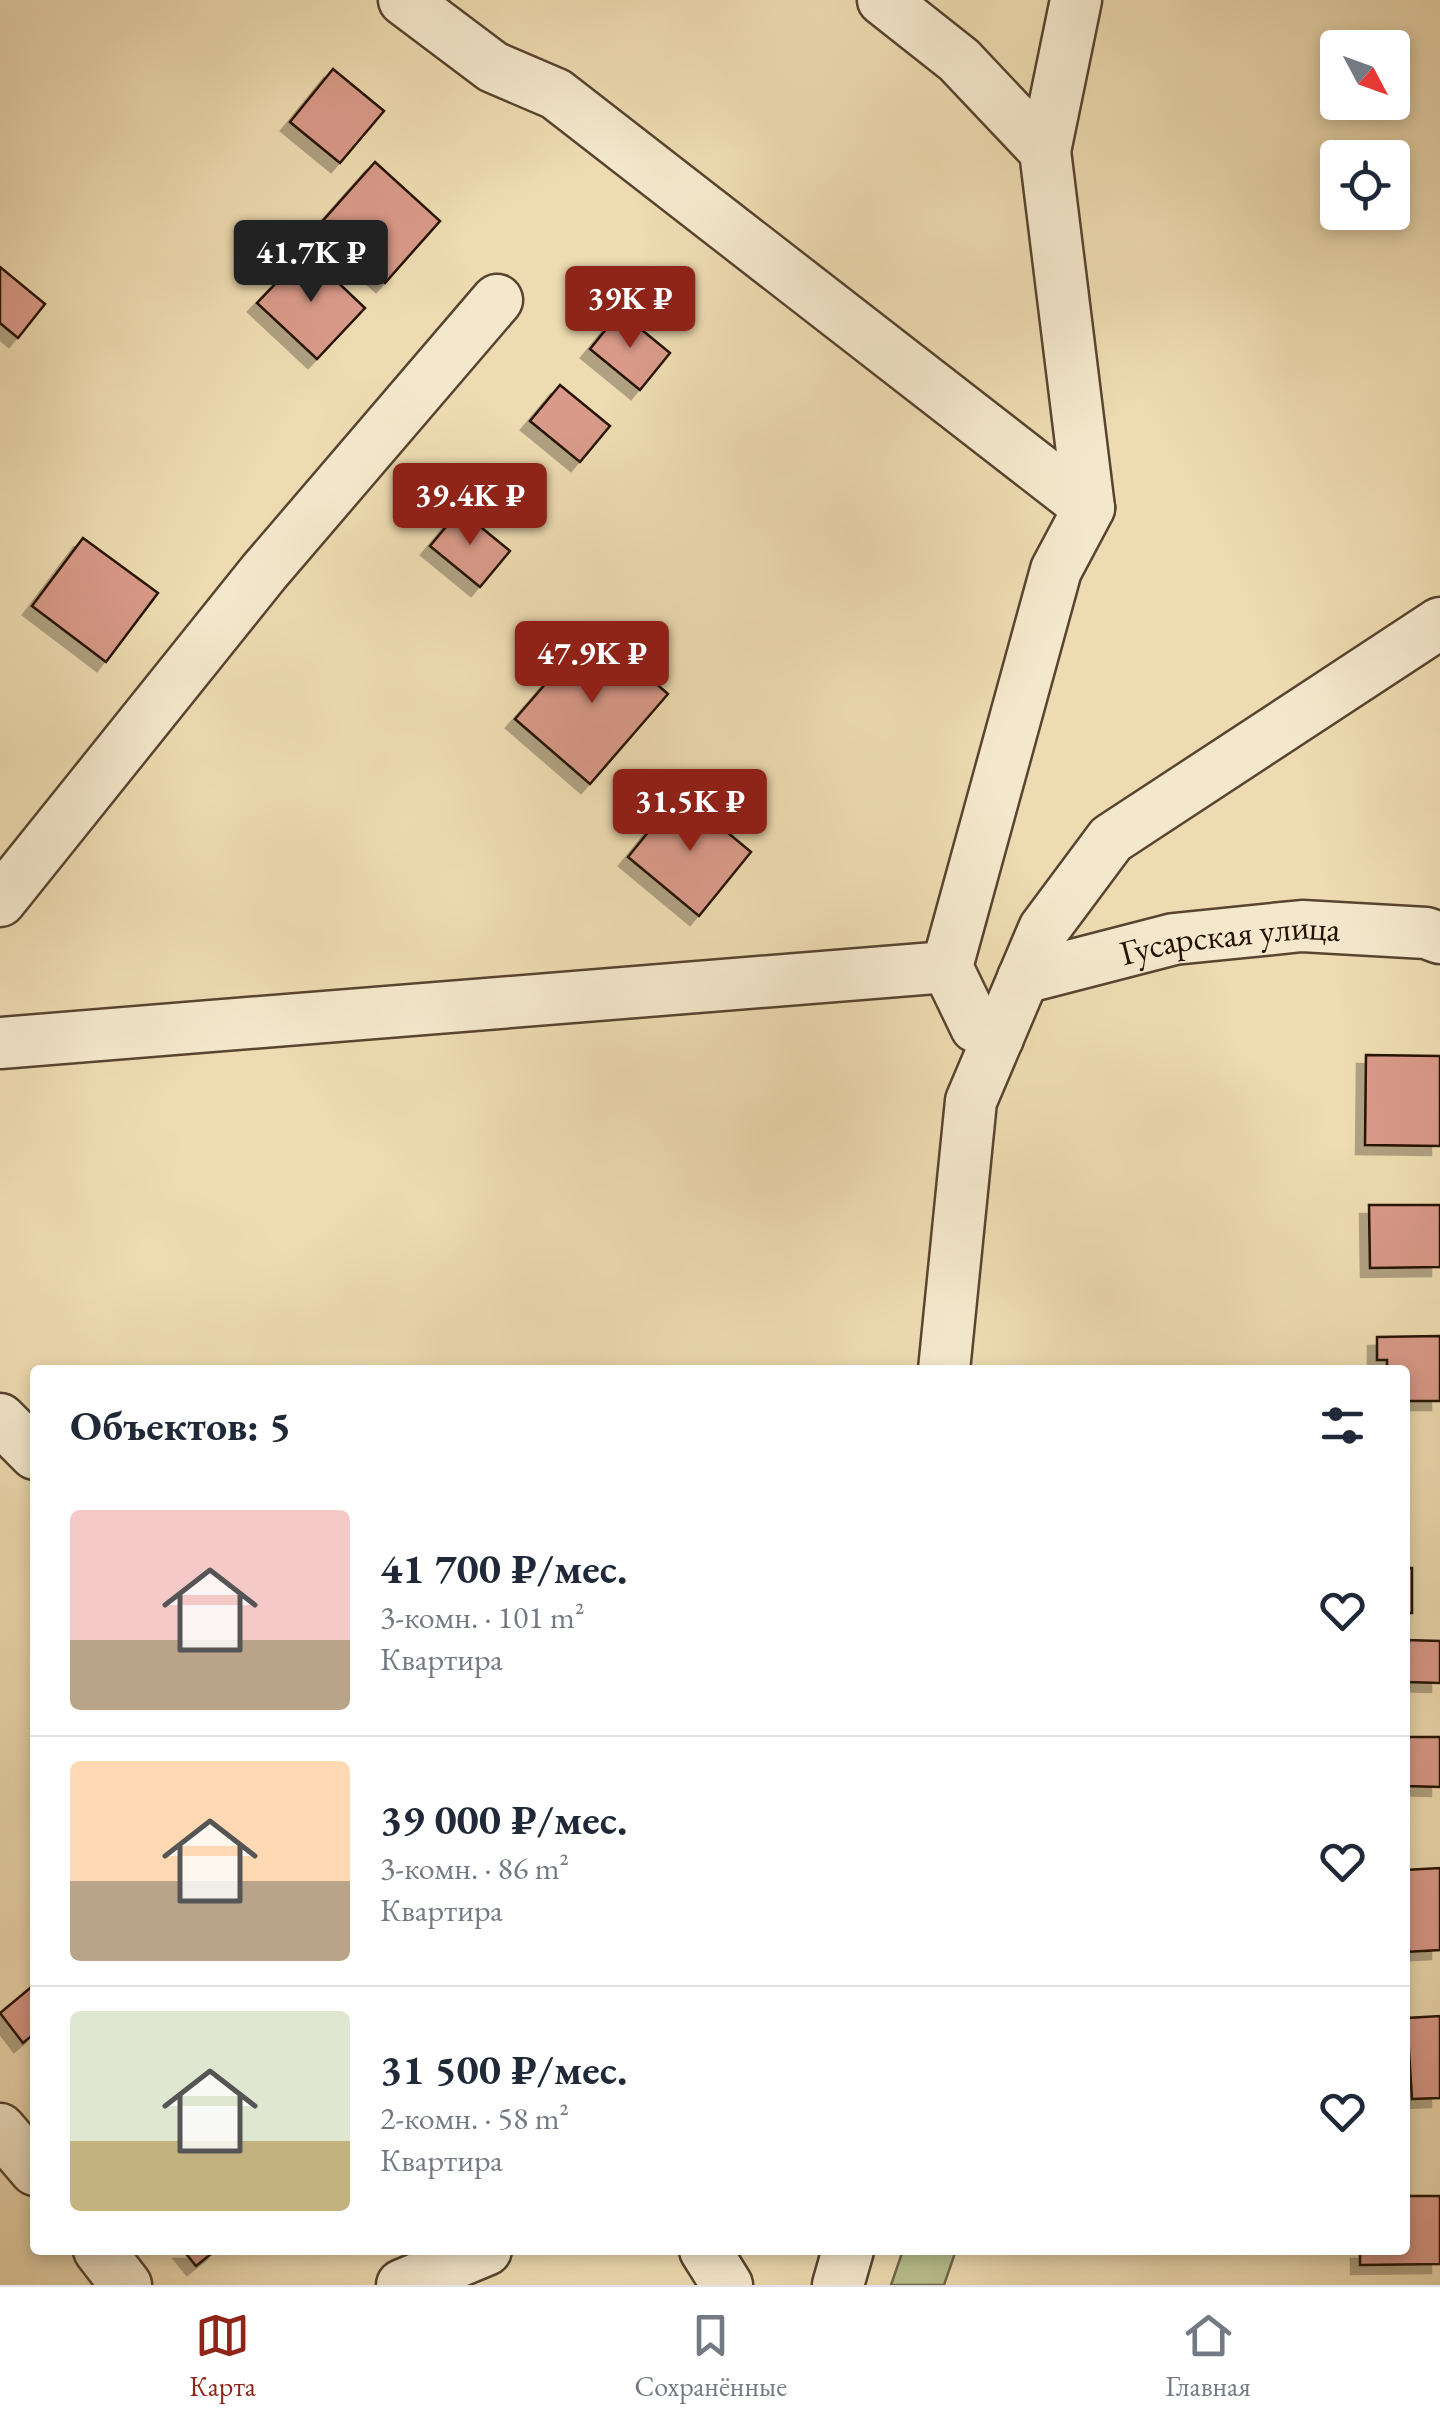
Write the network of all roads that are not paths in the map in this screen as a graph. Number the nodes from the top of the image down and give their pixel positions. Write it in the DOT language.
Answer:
graph roads {
  1 [pos="404,0"];
  2 [pos="884,0"];
  3 [pos="1076,0"];
  4 [pos="1045,151"];
  5 [pos="497,300"];
  6 [pos="1089,508"];
  7 [pos="1440,623"];
  8 [pos="0,901"];
  9 [pos="1440,938"];
  10 [pos="947,967"];
  11 [pos="1024,978"];
  12 [pos="998,1038"];
  13 [pos="0,1043"];
  14 [pos="945,1365"];
  15 [pos="0,1420"];
  16 [pos="30,1449"];
  17 [pos="0,2129"];
  18 [pos="30,2164"];
  19 [pos="103,2255"];
  20 [pos="474,2255"];
  21 [pos="707,2255"];
  22 [pos="847,2255"];
  23 [pos="126,2285"];
  24 [pos="402,2285"];
  25 [pos="727,2285"];
  26 [pos="838,2285"];
  1 -- 6 [label="street"];
  2 -- 4 [label="street"];
  3 -- 4 [label="street"];
  4 -- 6 [label="street"];
  5 -- 8 [label="street"];
  6 -- 10 [label="street"];
  7 -- 11 [label="street"];
  9 -- 11 [label="street, Гусарская улица"];
  10 -- 12 [label="street"];
  10 -- 13 [label="street"];
  11 -- 12 [label="street"];
  12 -- 14 [label="street"];
  15 -- 16 [label="street"];
  17 -- 18 [label="street"];
  19 -- 23 [label="street"];
  20 -- 24 [label="street"];
  21 -- 25 [label="street"];
  22 -- 26 [label="street"];
}
